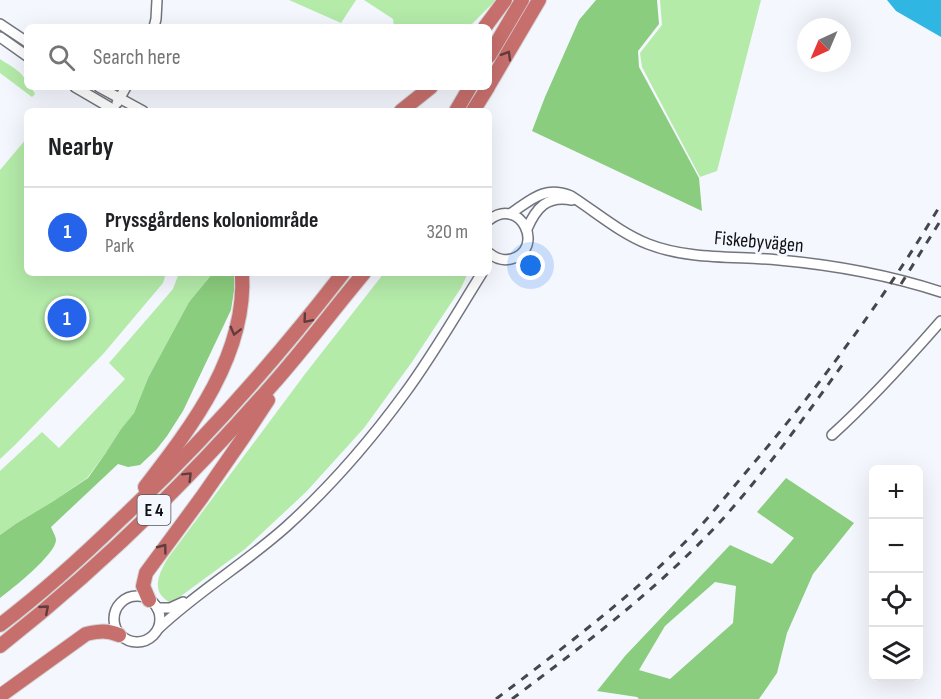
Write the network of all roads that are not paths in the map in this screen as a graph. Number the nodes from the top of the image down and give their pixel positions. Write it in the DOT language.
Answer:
graph roads {
  1 [pos="157,0"];
  2 [pos="505,0"];
  3 [pos="522,0"];
  4 [pos="539,0"];
  5 [pos="0,24"];
  6 [pos="154,24"];
  7 [pos="487,24"];
  8 [pos="0,37"];
  9 [pos="24,40"];
  10 [pos="492,51"];
  11 [pos="24,54"];
  12 [pos="492,79"];
  13 [pos="80,90"];
  14 [pos="105,90"];
  15 [pos="124,90"];
  16 [pos="427,90"];
  17 [pos="468,90"];
  18 [pos="486,90"];
  19 [pos="120,98"];
  20 [pos="112,108"];
  21 [pos="116,108"];
  22 [pos="138,108"];
  23 [pos="405,108"];
  24 [pos="458,108"];
  25 [pos="475,108"];
  26 [pos="583,204"];
  27 [pos="510,214"];
  28 [pos="492,218"];
  29 [pos="527,229"];
  30 [pos="492,255"];
  31 [pos="501,260"];
  32 [pos="492,264"];
  33 [pos="242,276"];
  34 [pos="341,276"];
  35 [pos="362,276"];
  36 [pos="480,276"];
  37 [pos="941,292"];
  38 [pos="941,321"];
  39 [pos="294,359"];
  40 [pos="832,435"];
  41 [pos="115,525"];
  42 [pos="195,596"];
  43 [pos="153,604"];
  44 [pos="0,625"];
  45 [pos="158,629"];
  46 [pos="119,635"];
  47 [pos="0,646"];
  48 [pos="0,696"];
  1 -- 6 [label="street"];
  2 -- 7 [label="highway"];
  3 -- 10 [label="highway"];
  12 -- 4 [label="highway, one-way"];
  5 -- 9 [label="street"];
  8 -- 11 [label="street"];
  13 -- 20 [label="street"];
  14 -- 19 [label="street"];
  15 -- 19 [label="street"];
  16 -- 23 [label="highway"];
  17 -- 24 [label="highway"];
  18 -- 25 [label="highway"];
  19 -- 21 [label="street"];
  19 -- 22 [label="street"];
  26 -- 27 [label="street, Fiskebyvägen"];
  26 -- 29 [label="street, Fiskebyvägen"];
  26 -- 37 [label="street, Fiskebyvägen"];
  27 -- 28 [label="street, Fiskebyvägen"];
  27 -- 29 [label="street"];
  29 -- 31 [label="street"];
  30 -- 31 [label="street"];
  31 -- 32 [label="street"];
  33 -- 41 [label="highway, one-way"];
  34 -- 41 [label="highway, E 4, one-way"];
  35 -- 39 [label="highway, E 4"];
  36 -- 42 [label="street"];
  38 -- 40 [label="street"];
  43 -- 39 [label="highway, one-way"];
  47 -- 39 [label="highway, E 4, one-way"];
  41 -- 44 [label="highway, E 4"];
  42 -- 43 [label="street"];
  42 -- 45 [label="street"];
  43 -- 45 [label="street"];
  43 -- 46 [label="street"];
  45 -- 46 [label="street"];
  46 -- 48 [label="highway"];
}
